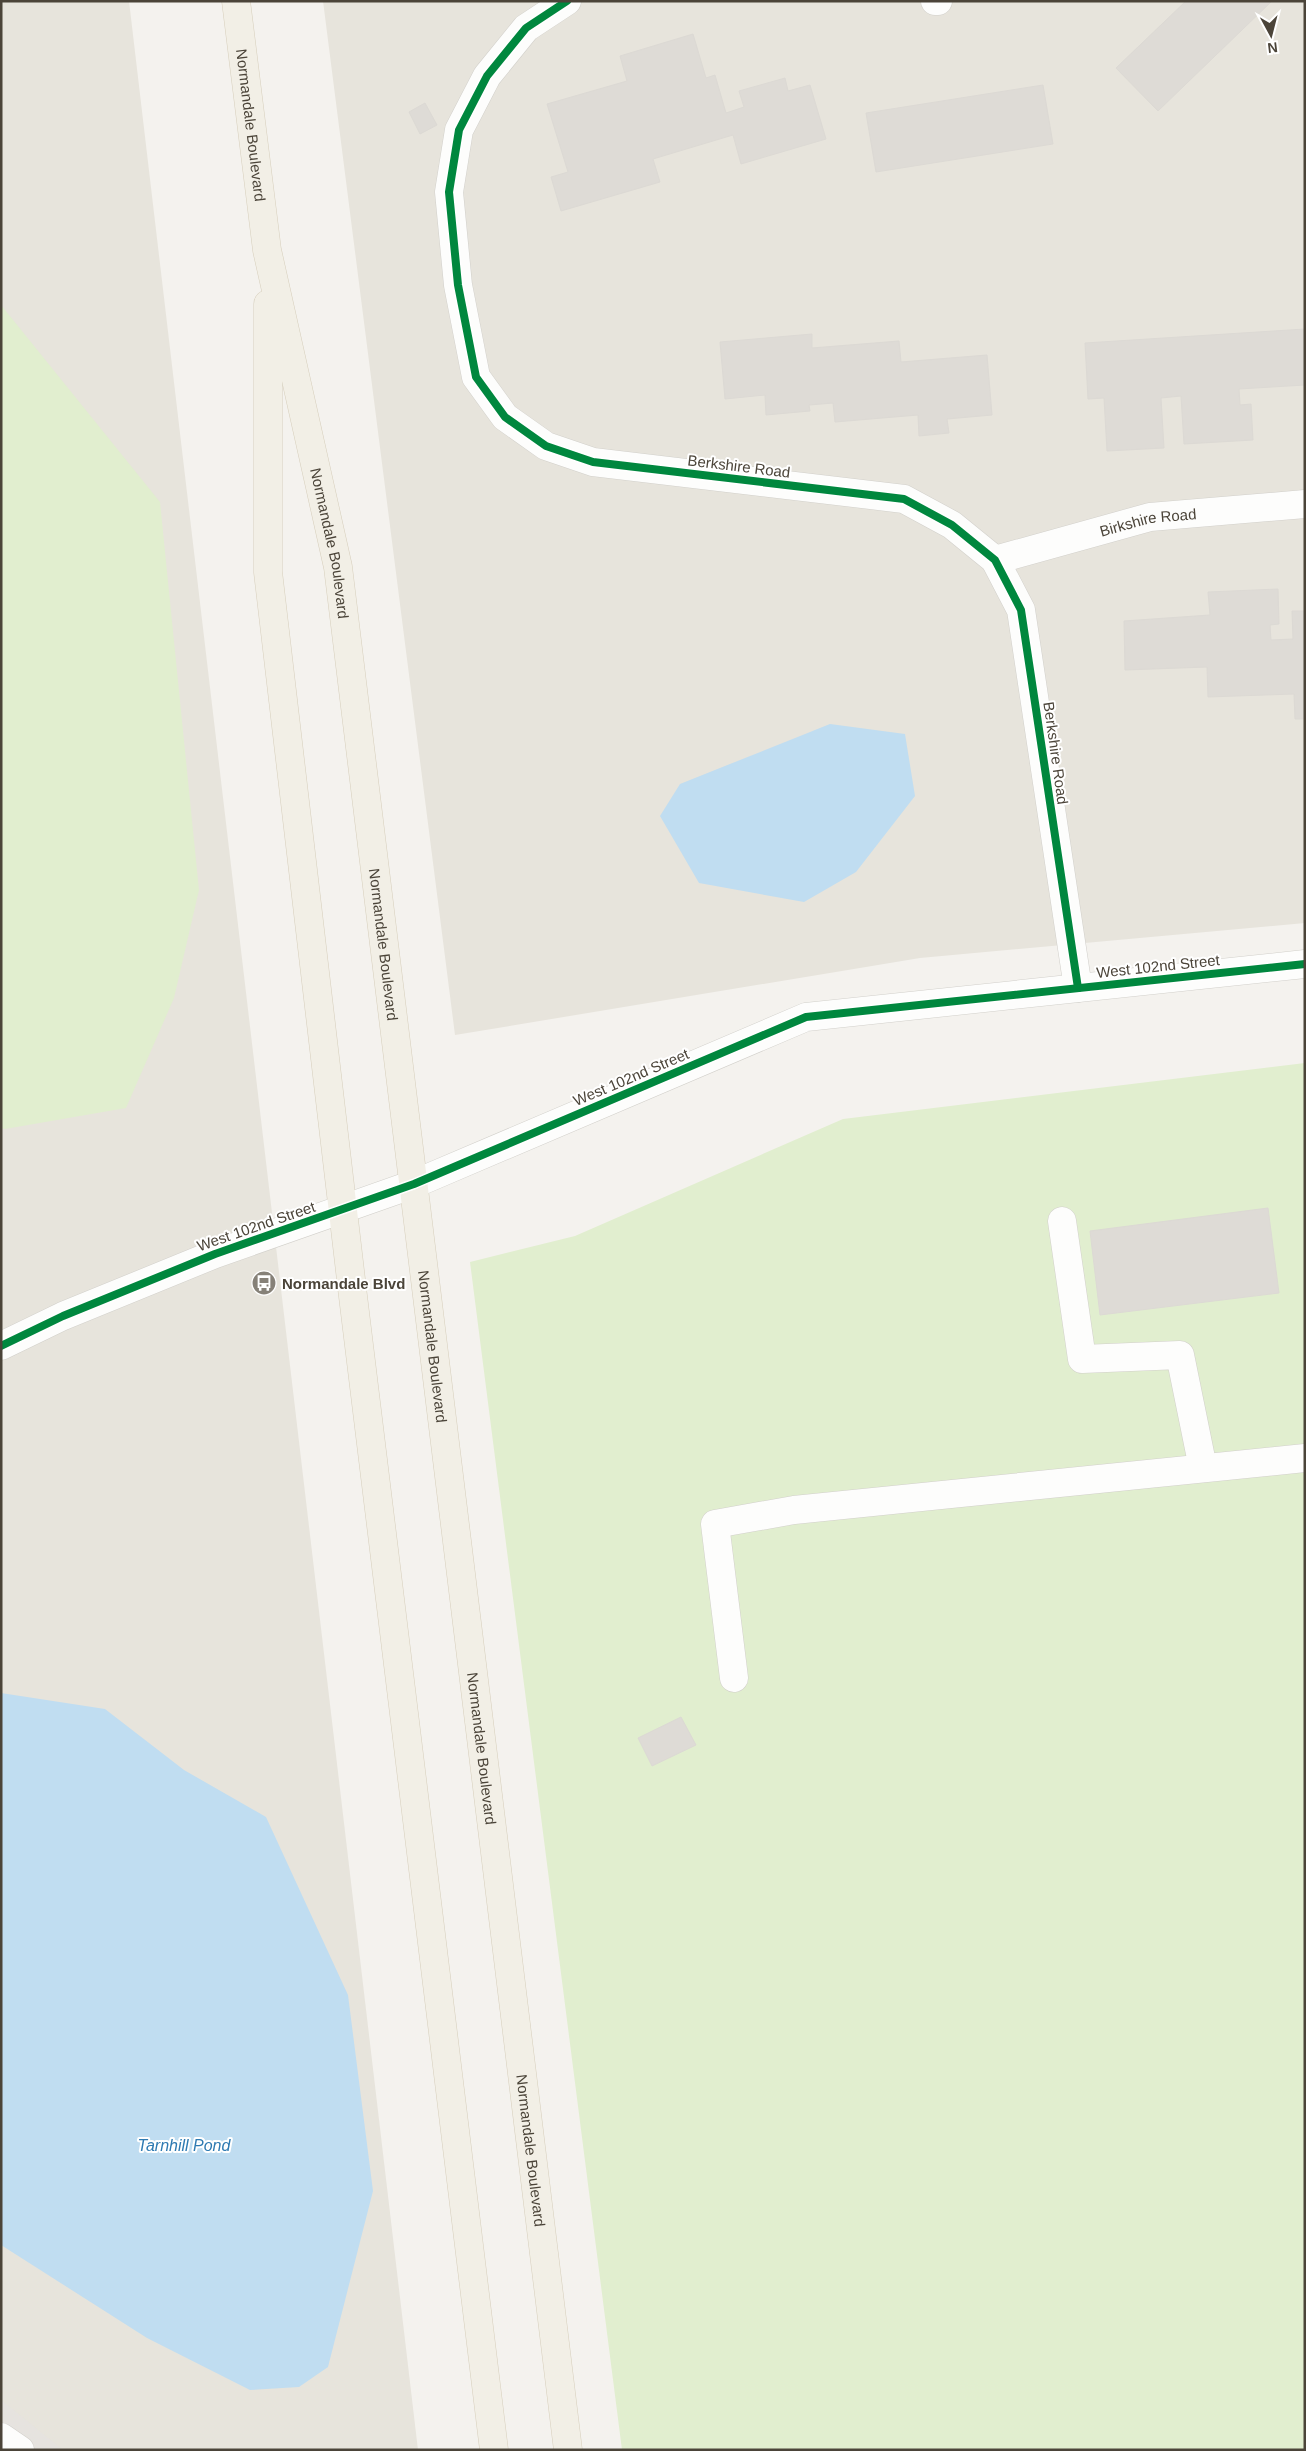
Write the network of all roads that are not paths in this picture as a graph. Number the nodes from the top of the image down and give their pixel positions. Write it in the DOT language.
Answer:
graph roads {
  1 [pos="236,1"];
  2 [pos="567,1"];
  3 [pos="267,250"];
  4 [pos="1305,504"];
  5 [pos="995,560"];
  6 [pos="1305,964"];
  7 [pos="1078,988"];
  8 [pos="414,1184"];
  9 [pos="343,1211"];
  10 [pos="1062,1221"];
  11 [pos="1,1346"];
  12 [pos="1305,1458"];
  13 [pos="1203,1468"];
  14 [pos="734,1678"];
  15 [pos="1,2437"];
  16 [pos="20,2450"];
  17 [pos="494,2450"];
  18 [pos="568,2450"];
  1 -- 3 [label="main road, Normandale Boulevard"];
  2 -- 5 [label="street, Berkshire Road"];
  3 -- 8 [label="main road, Normandale Boulevard"];
  3 -- 9 [label="main road, Normandale Boulevard"];
  4 -- 5 [label="street, Birkshire Road"];
  5 -- 7 [label="street, Berkshire Road"];
  6 -- 7 [label="street, West 102nd Street"];
  7 -- 8 [label="street, West 102nd Street"];
  8 -- 9 [label="street, West 102nd Street"];
  8 -- 18 [label="main road, Normandale Boulevard"];
  9 -- 11 [label="street, West 102nd Street"];
  9 -- 17 [label="main road, Normandale Boulevard"];
  10 -- 13 [label="street"];
  12 -- 13 [label="street"];
  13 -- 14 [label="street"];
  15 -- 16 [label="street"];
}
